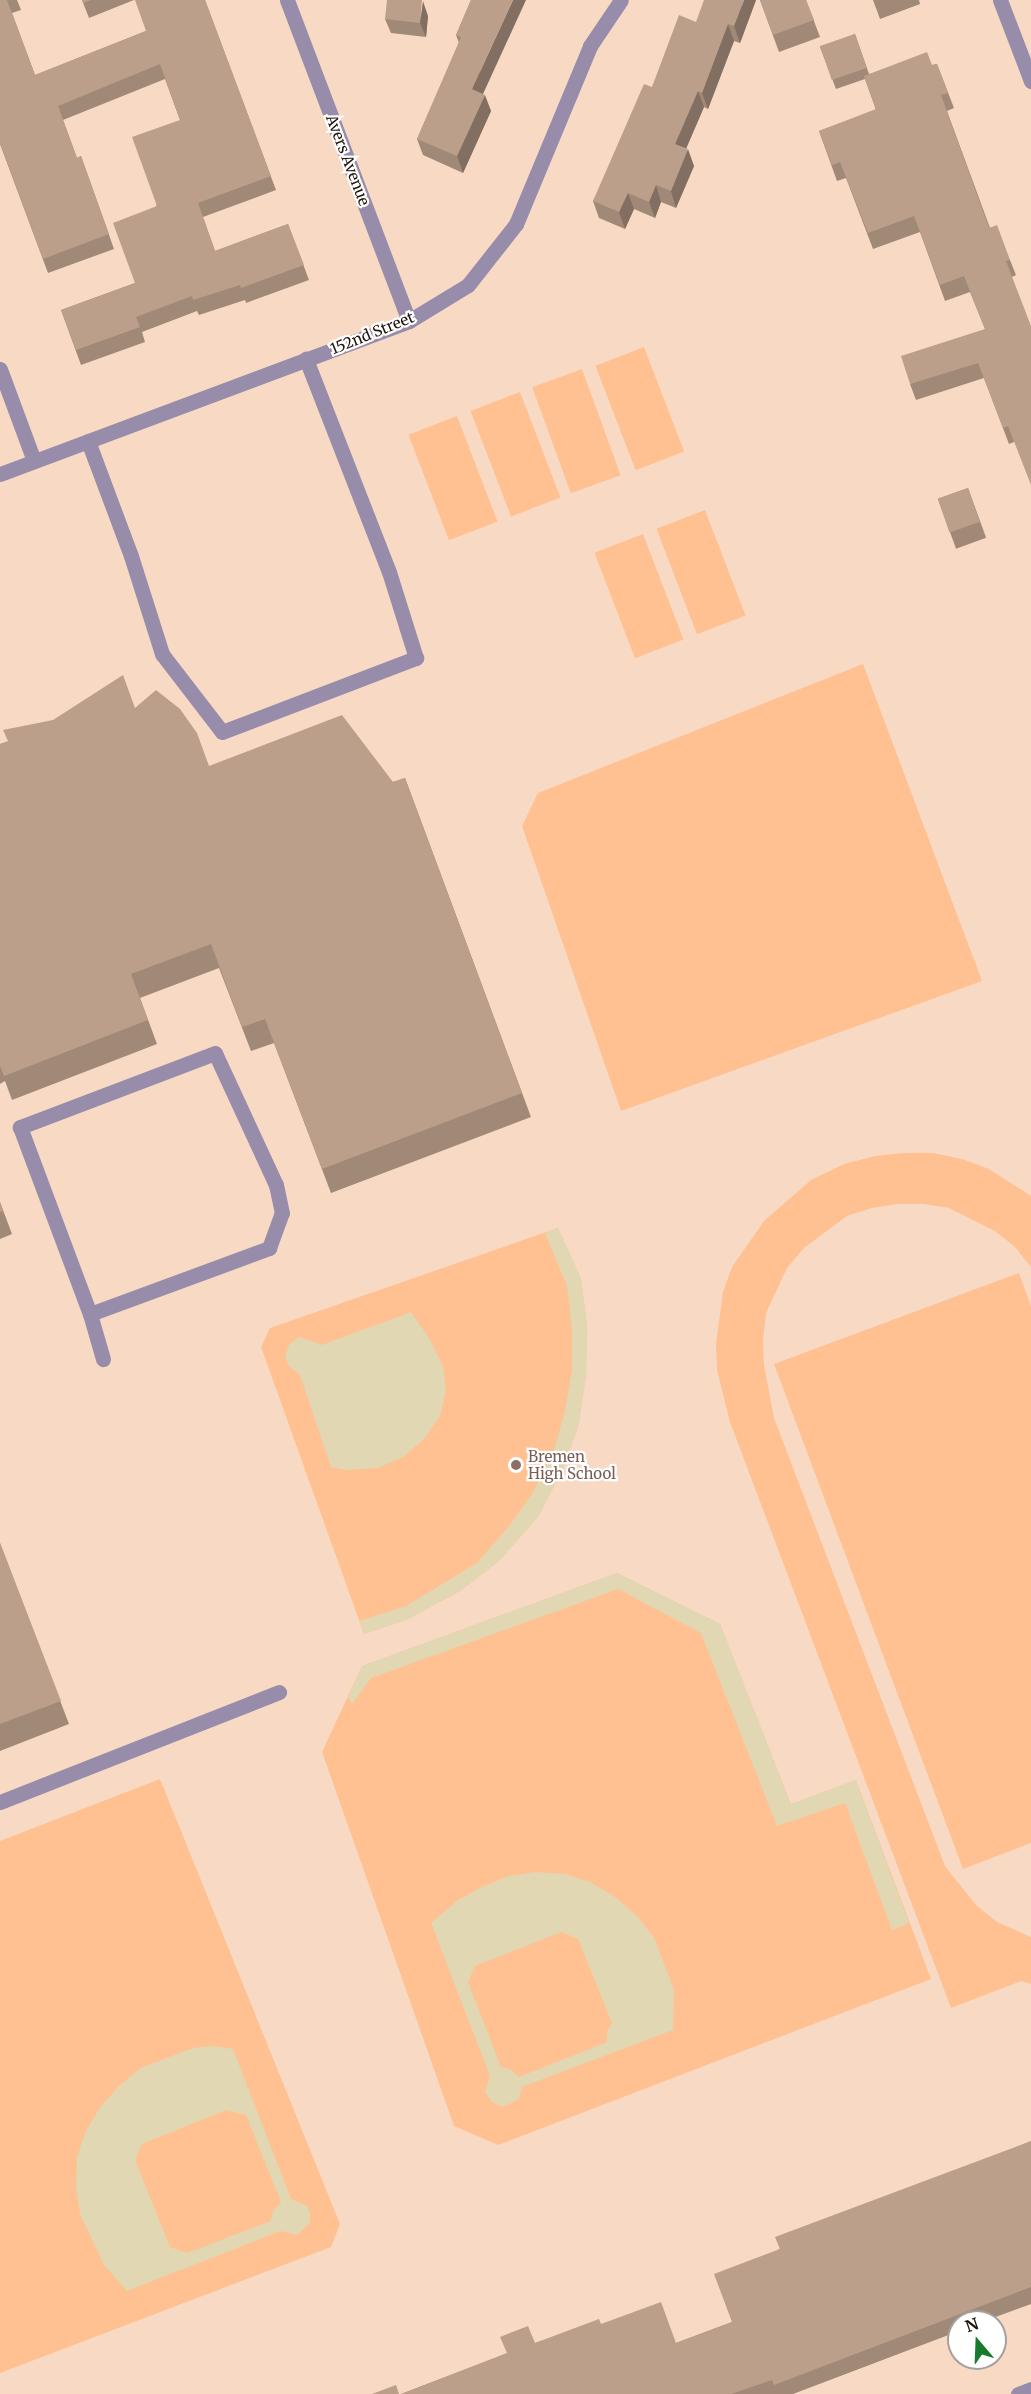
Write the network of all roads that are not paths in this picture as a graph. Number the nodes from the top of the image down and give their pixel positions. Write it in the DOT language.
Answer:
graph roads {
  1 [pos="287,0"];
  2 [pos="621,0"];
  3 [pos="1000,0"];
  4 [pos="1031,81"];
  5 [pos="409,321"];
  6 [pos="306,359"];
  7 [pos="0,369"];
  8 [pos="88,441"];
  9 [pos="34,461"];
  10 [pos="0,474"];
  11 [pos="90,1314"];
  12 [pos="103,1359"];
  13 [pos="279,1692"];
  14 [pos="0,1802"];
  15 [pos="1031,2389"];
  16 [pos="1018,2394"];
  1 -- 5 [label="street, Avers Avenue"];
  2 -- 5 [label="street, 152nd Street"];
  3 -- 4 [label="street"];
  5 -- 6 [label="street, 152nd Street"];
  6 -- 8 [label="street, 152nd Street"];
  6 -- 8 [label="street"];
  7 -- 9 [label="street"];
  8 -- 9 [label="street, 152nd Street"];
  9 -- 10 [label="street, 152nd Street"];
  11 -- 11 [label="street"];
  11 -- 12 [label="street"];
  13 -- 14 [label="street"];
  15 -- 16 [label="street"];
}
